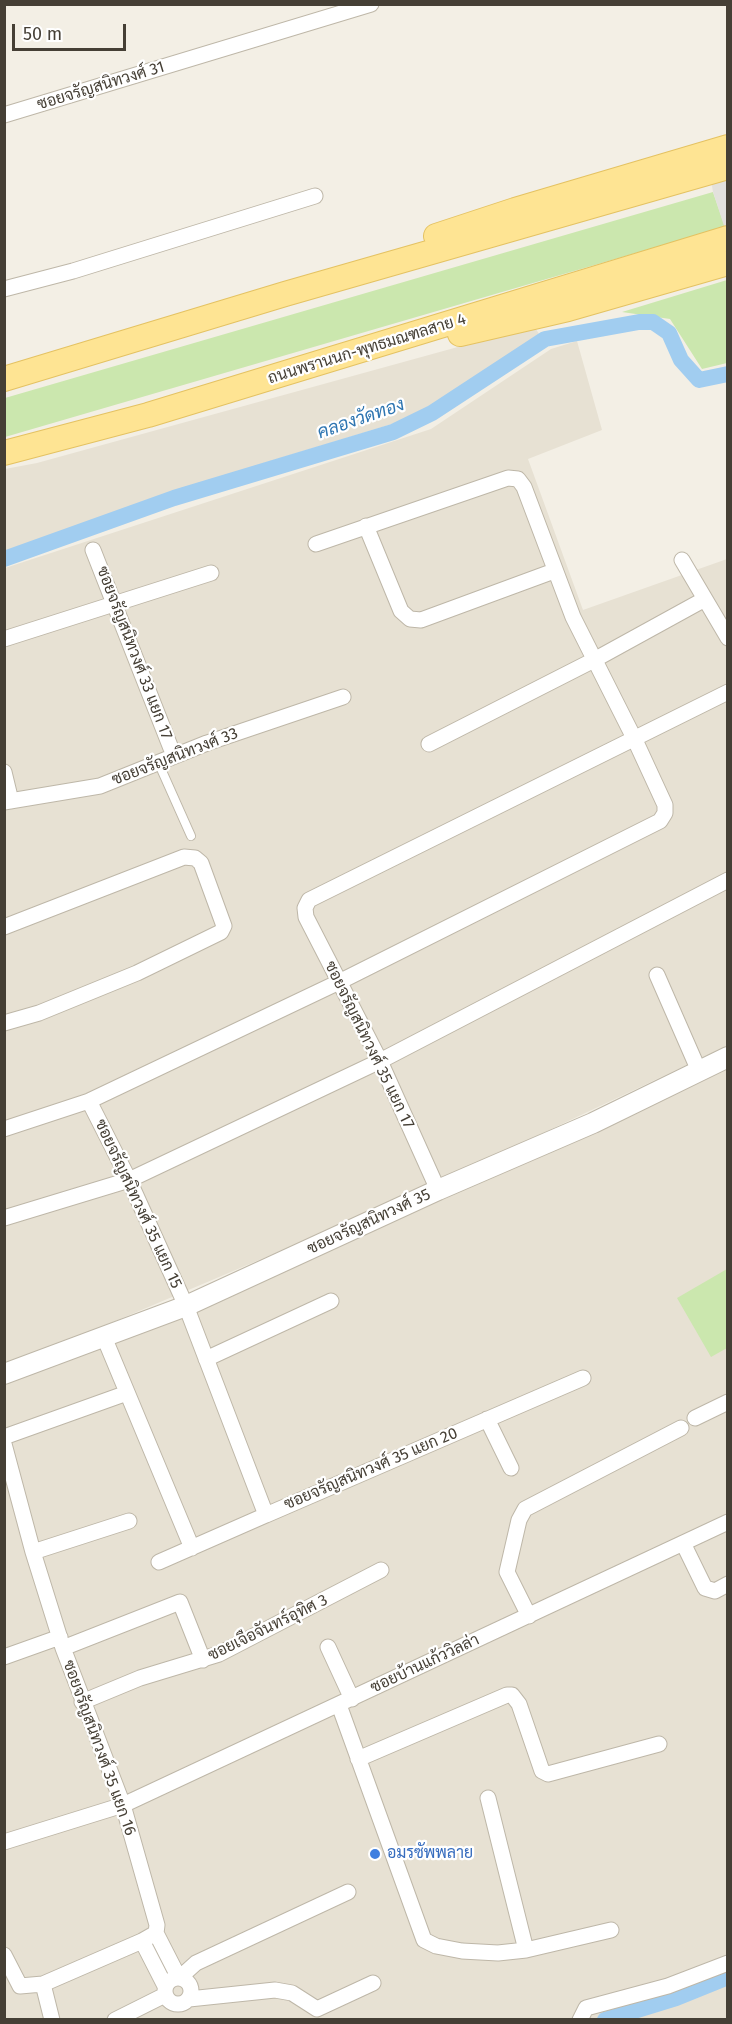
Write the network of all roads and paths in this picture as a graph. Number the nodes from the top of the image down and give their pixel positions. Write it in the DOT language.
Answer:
graph roads {
  1 [pos="371,4"];
  2 [pos="4,115"];
  3 [pos="728,147"];
  4 [pos="728,167"];
  5 [pos="315,196"];
  6 [pos="728,238"];
  7 [pos="728,263"];
  8 [pos="4,289"];
  9 [pos="285,294"];
  10 [pos="305,368"];
  11 [pos="4,379"];
  12 [pos="4,453"];
  13 [pos="366,526"];
  14 [pos="316,544"];
  15 [pos="93,550"];
  16 [pos="682,560"];
  17 [pos="554,571"];
  18 [pos="211,573"];
  19 [pos="705,600"];
  20 [pos="114,603"];
  21 [pos="728,638"];
  22 [pos="4,639"];
  23 [pos="594,660"];
  24 [pos="728,692"];
  25 [pos="343,697"];
  26 [pos="635,740"];
  27 [pos="429,744"];
  28 [pos="174,756"];
  29 [pos="158,762"];
  30 [pos="4,772"];
  31 [pos="8,802"];
  32 [pos="190,836"];
  33 [pos="728,880"];
  34 [pos="4,927"];
  35 [pos="657,975"];
  36 [pos="339,982"];
  37 [pos="4,1023"];
  38 [pos="727,1060"];
  39 [pos="380,1061"];
  40 [pos="699,1071"];
  41 [pos="89,1101"];
  42 [pos="4,1129"];
  43 [pos="129,1180"];
  44 [pos="438,1190"];
  45 [pos="4,1218"];
  46 [pos="331,1301"];
  47 [pos="186,1306"];
  48 [pos="104,1337"];
  49 [pos="206,1359"];
  50 [pos="4,1374"];
  51 [pos="583,1378"];
  52 [pos="127,1393"];
  53 [pos="728,1402"];
  54 [pos="694,1418"];
  55 [pos="487,1419"];
  56 [pos="681,1428"];
  57 [pos="4,1437"];
  58 [pos="4,1444"];
  59 [pos="512,1468"];
  60 [pos="266,1515"];
  61 [pos="129,1521"];
  62 [pos="728,1522"];
  63 [pos="683,1543"];
  64 [pos="192,1548"];
  65 [pos="33,1552"];
  66 [pos="159,1562"];
  67 [pos="381,1570"];
  68 [pos="728,1584"];
  69 [pos="529,1616"];
  70 [pos="61,1642"];
  71 [pos="328,1647"];
  72 [pos="4,1657"];
  73 [pos="203,1660"];
  74 [pos="82,1702"];
  75 [pos="345,1702"];
  76 [pos="659,1744"];
  77 [pos="358,1759"];
  78 [pos="488,1798"];
  79 [pos="123,1805"];
  80 [pos="4,1842"];
  81 [pos="348,1892"];
  82 [pos="610,1930"];
  83 [pos="156,1933"];
  84 [pos="142,1941"];
  85 [pos="526,1950"];
  86 [pos="4,1954"];
  87 [pos="728,1963"];
  88 [pos="181,1979"];
  89 [pos="373,1983"];
  90 [pos="43,1984"];
  91 [pos="165,1990"];
  92 [pos="189,1999"];
  93 [pos="52,2019"];
  94 [pos="116,2019"];
  95 [pos="580,2019"];
  1 -- 2 [label="street, ซอยจรัญสนิทวงศ์ 31"];
  3 -- 9 [label="main road"];
  4 -- 9 [label="main road"];
  5 -- 8 [label="street"];
  6 -- 10 [label="main road, ถนนพรานนก-พุทธมณฑลสาย 4"];
  7 -- 10 [label="main road"];
  9 -- 11 [label="main road"];
  10 -- 12 [label="main road, ถนนพรานนก-พุทธมณฑลสาย 4"];
  13 -- 14 [label="street"];
  13 -- 17 [label="street"];
  13 -- 17 [label="street"];
  15 -- 20 [label="street, ซอยจรัญสนิทวงศ์ 33 แยก 17"];
  16 -- 19 [label="street"];
  17 -- 23 [label="street"];
  18 -- 20 [label="street"];
  19 -- 21 [label="street"];
  19 -- 23 [label="street"];
  20 -- 22 [label="street"];
  20 -- 28 [label="street, ซอยจรัญสนิทวงศ์ 33 แยก 17"];
  23 -- 26 [label="street"];
  23 -- 27 [label="street"];
  24 -- 26 [label="street"];
  25 -- 28 [label="street, ซอยจรัญสนิทวงศ์ 33"];
  26 -- 36 [label="street"];
  26 -- 36 [label="street, ซอยจรัญสนิทวงศ์ 35 แยก 17"];
  28 -- 29 [label="street, ซอยจรัญสนิทวงศ์ 33"];
  29 -- 31 [label="street, ซอยจรัญสนิทวงศ์ 33"];
  29 -- 32 [label="lane"];
  30 -- 31 [label="street"];
  33 -- 39 [label="street"];
  34 -- 37 [label="street"];
  35 -- 40 [label="street"];
  36 -- 39 [label="street, ซอยจรัญสนิทวงศ์ 35 แยก 17"];
  36 -- 41 [label="street"];
  38 -- 40 [label="street, ซอยจรัญสนิทวงศ์ 35"];
  39 -- 43 [label="street"];
  39 -- 44 [label="street, ซอยจรัญสนิทวงศ์ 35 แยก 17"];
  40 -- 44 [label="street, ซอยจรัญสนิทวงศ์ 35"];
  41 -- 42 [label="street"];
  41 -- 43 [label="street, ซอยจรัญสนิทวงศ์ 35 แยก 15"];
  43 -- 45 [label="street"];
  43 -- 47 [label="street, ซอยจรัญสนิทวงศ์ 35 แยก 15"];
  44 -- 47 [label="street, ซอยจรัญสนิทวงศ์ 35"];
  46 -- 49 [label="street"];
  47 -- 48 [label="street, ซอยจรัญสนิทวงศ์ 35"];
  47 -- 49 [label="street, ซอยจรัญสนิทวงศ์ 35 แยก 20"];
  48 -- 50 [label="street, ซอยจรัญสนิทวงศ์ 35"];
  48 -- 52 [label="street"];
  49 -- 60 [label="street, ซอยจรัญสนิทวงศ์ 35 แยก 20"];
  51 -- 55 [label="street, ซอยจรัญสนิทวงศ์ 35 แยก 20"];
  52 -- 57 [label="street"];
  52 -- 64 [label="street"];
  53 -- 54 [label="street"];
  55 -- 59 [label="street"];
  55 -- 60 [label="street, ซอยจรัญสนิทวงศ์ 35 แยก 20"];
  56 -- 69 [label="street"];
  58 -- 65 [label="street, ซอยจรัญสนิทวงศ์ 35 แยก 16"];
  60 -- 64 [label="street"];
  61 -- 65 [label="street"];
  62 -- 63 [label="street, ซอยบ้านแก้ววิลล่า"];
  63 -- 68 [label="street"];
  63 -- 69 [label="street, ซอยบ้านแก้ววิลล่า"];
  64 -- 66 [label="street"];
  65 -- 70 [label="street, ซอยจรัญสนิทวงศ์ 35 แยก 16"];
  67 -- 73 [label="street, ซอยเจือจันทร์อุทิศ 3"];
  69 -- 75 [label="street, ซอยบ้านแก้ววิลล่า"];
  70 -- 72 [label="street"];
  70 -- 73 [label="street"];
  70 -- 74 [label="street, ซอยจรัญสนิทวงศ์ 35 แยก 16"];
  71 -- 75 [label="street"];
  73 -- 74 [label="street, ซอยเจือจันทร์อุทิศ 3"];
  74 -- 79 [label="street, ซอยจรัญสนิทวงศ์ 35 แยก 16"];
  75 -- 77 [label="street"];
  75 -- 79 [label="street, ซอยบ้านแก้ววิลล่า"];
  76 -- 77 [label="street"];
  77 -- 85 [label="street"];
  78 -- 85 [label="street"];
  79 -- 80 [label="street, ซอยบ้านแก้ววิลล่า"];
  79 -- 83 [label="street, ซอยจรัญสนิทวงศ์ 35 แยก 16"];
  81 -- 88 [label="street"];
  82 -- 85 [label="street"];
  83 -- 84 [label="street"];
  83 -- 88 [label="street, ซอยจรัญสนิทวงศ์ 35 แยก 16"];
  84 -- 90 [label="street"];
  84 -- 91 [label="street"];
  86 -- 90 [label="street"];
  87 -- 95 [label="street"];
  88 -- 91 [label="street"];
  88 -- 92 [label="street"];
  89 -- 92 [label="street"];
  90 -- 93 [label="street"];
  91 -- 92 [label="street"];
  91 -- 94 [label="street"];
}
